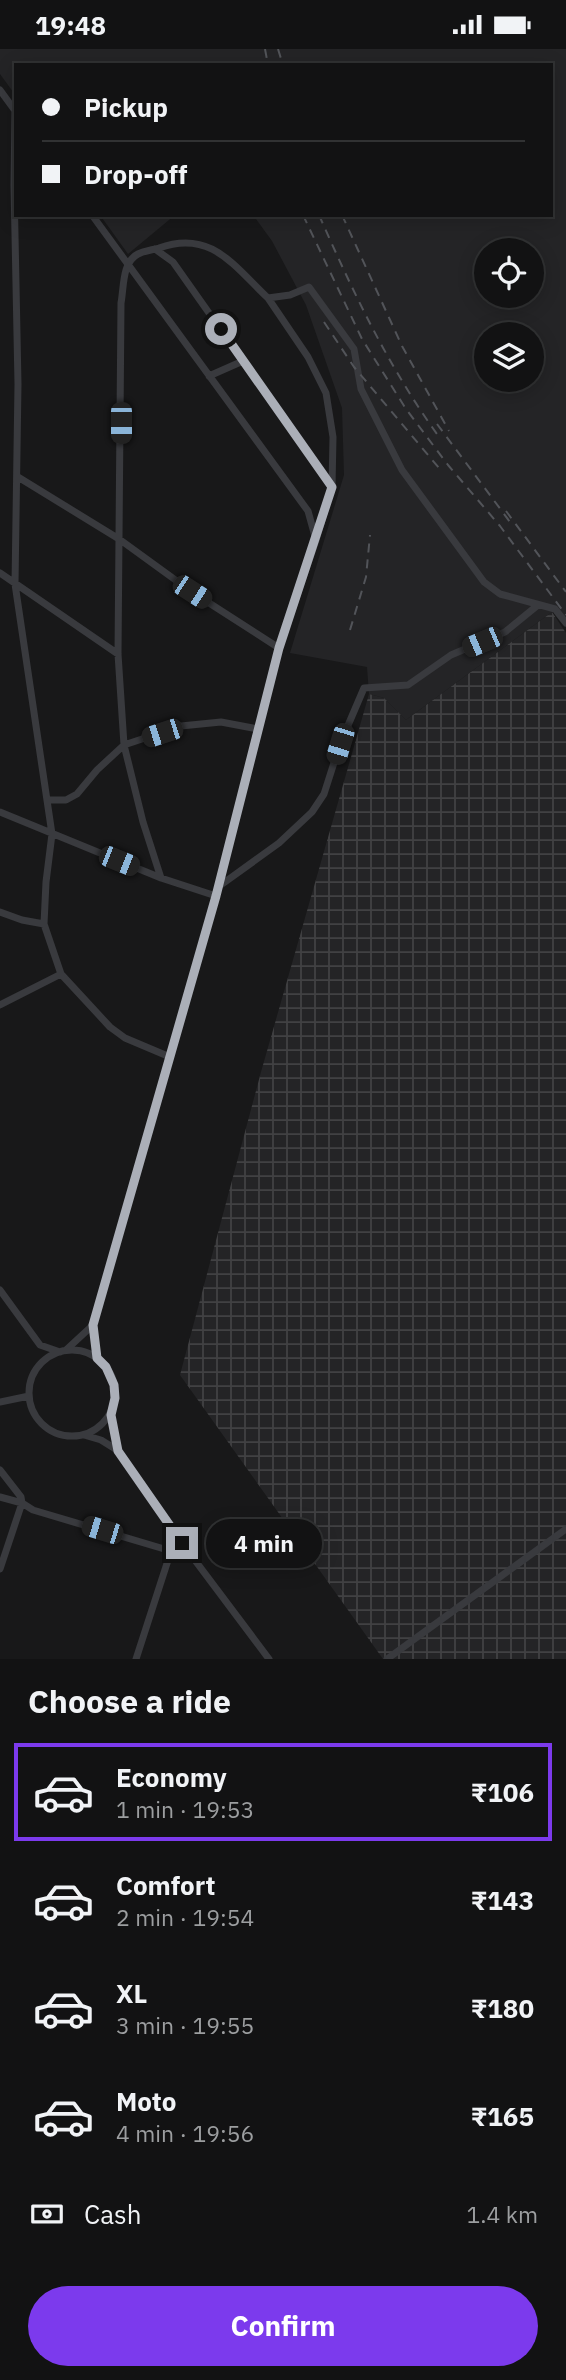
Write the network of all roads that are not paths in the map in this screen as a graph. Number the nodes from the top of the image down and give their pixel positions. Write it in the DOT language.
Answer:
graph roads {
  1 [pos="0,90"];
  2 [pos="14,110"];
  3 [pos="14,148"];
  4 [pos="93,217"];
  5 [pos="155,249"];
  6 [pos="127,264"];
  7 [pos="268,298"];
  8 [pos="243,361"];
  9 [pos="209,376"];
  10 [pos="18,477"];
  11 [pos="332,487"];
  12 [pos="119,539"];
  13 [pos="316,540"];
  14 [pos="0,573"];
  15 [pos="15,584"];
  16 [pos="538,605"];
  17 [pos="566,623"];
  18 [pos="279,648"];
  19 [pos="118,654"];
  20 [pos="258,729"];
  21 [pos="124,745"];
  22 [pos="48,800"];
  23 [pos="0,812"];
  24 [pos="52,834"];
  25 [pos="161,878"];
  26 [pos="218,887"];
  27 [pos="216,896"];
  28 [pos="0,912"];
  29 [pos="44,925"];
  30 [pos="61,974"];
  31 [pos="2,1001"];
  32 [pos="170,1057"];
  33 [pos="0,1290"];
  34 [pos="93,1325"];
  35 [pos="40,1345"];
  36 [pos="63,1351"];
  37 [pos="97,1358"];
  38 [pos="39,1366"];
  39 [pos="29,1396"];
  40 [pos="0,1402"];
  41 [pos="111,1415"];
  42 [pos="84,1435"];
  43 [pos="118,1451"];
  44 [pos="0,1470"];
  45 [pos="0,1497"];
  46 [pos="22,1503"];
  47 [pos="566,1529"];
  48 [pos="182,1543"];
  49 [pos="171,1551"];
  50 [pos="0,1569"];
  51 [pos="136,1659"];
  52 [pos="269,1659"];
  53 [pos="387,1659"];
  1 -- 2 [label="street"];
  3 -- 10 [label="street"];
  4 -- 6 [label="street"];
  5 -- 6 [label="street"];
  5 -- 7 [label="street"];
  5 -- 8 [label="street"];
  6 -- 9 [label="street"];
  6 -- 12 [label="street"];
  7 -- 11 [label="street"];
  7 -- 16 [label="street"];
  8 -- 9 [label="street"];
  8 -- 11 [label="street"];
  9 -- 13 [label="street"];
  10 -- 12 [label="street"];
  10 -- 15 [label="street"];
  11 -- 13 [label="street"];
  12 -- 18 [label="street"];
  12 -- 19 [label="street"];
  13 -- 18 [label="street"];
  14 -- 15 [label="street"];
  15 -- 19 [label="street"];
  15 -- 22 [label="street"];
  16 -- 17 [label="street"];
  16 -- 26 [label="street"];
  18 -- 20 [label="street"];
  19 -- 21 [label="street"];
  20 -- 21 [label="street"];
  20 -- 26 [label="street"];
  21 -- 22 [label="street"];
  21 -- 25 [label="street"];
  22 -- 24 [label="street"];
  23 -- 24 [label="street"];
  24 -- 25 [label="street"];
  24 -- 29 [label="street"];
  25 -- 27 [label="street"];
  26 -- 27 [label="street"];
  27 -- 32 [label="street"];
  28 -- 29 [label="street"];
  29 -- 30 [label="street"];
  30 -- 31 [label="street"];
  30 -- 32 [label="street"];
  32 -- 34 [label="street"];
  33 -- 35 [label="street"];
  34 -- 36 [label="street"];
  34 -- 37 [label="street"];
  35 -- 36 [label="street"];
  35 -- 38 [label="street"];
  36 -- 37 [label="street"];
  36 -- 38 [label="street"];
  37 -- 41 [label="street"];
  38 -- 39 [label="street"];
  39 -- 40 [label="street"];
  39 -- 42 [label="street"];
  41 -- 42 [label="street"];
  41 -- 43 [label="street"];
  42 -- 43 [label="street"];
  43 -- 48 [label="street"];
  44 -- 46 [label="street"];
  45 -- 46 [label="street"];
  46 -- 49 [label="street"];
  46 -- 50 [label="street"];
  47 -- 53 [label="street"];
  48 -- 49 [label="street"];
  48 -- 52 [label="street"];
  49 -- 51 [label="street"];
}
